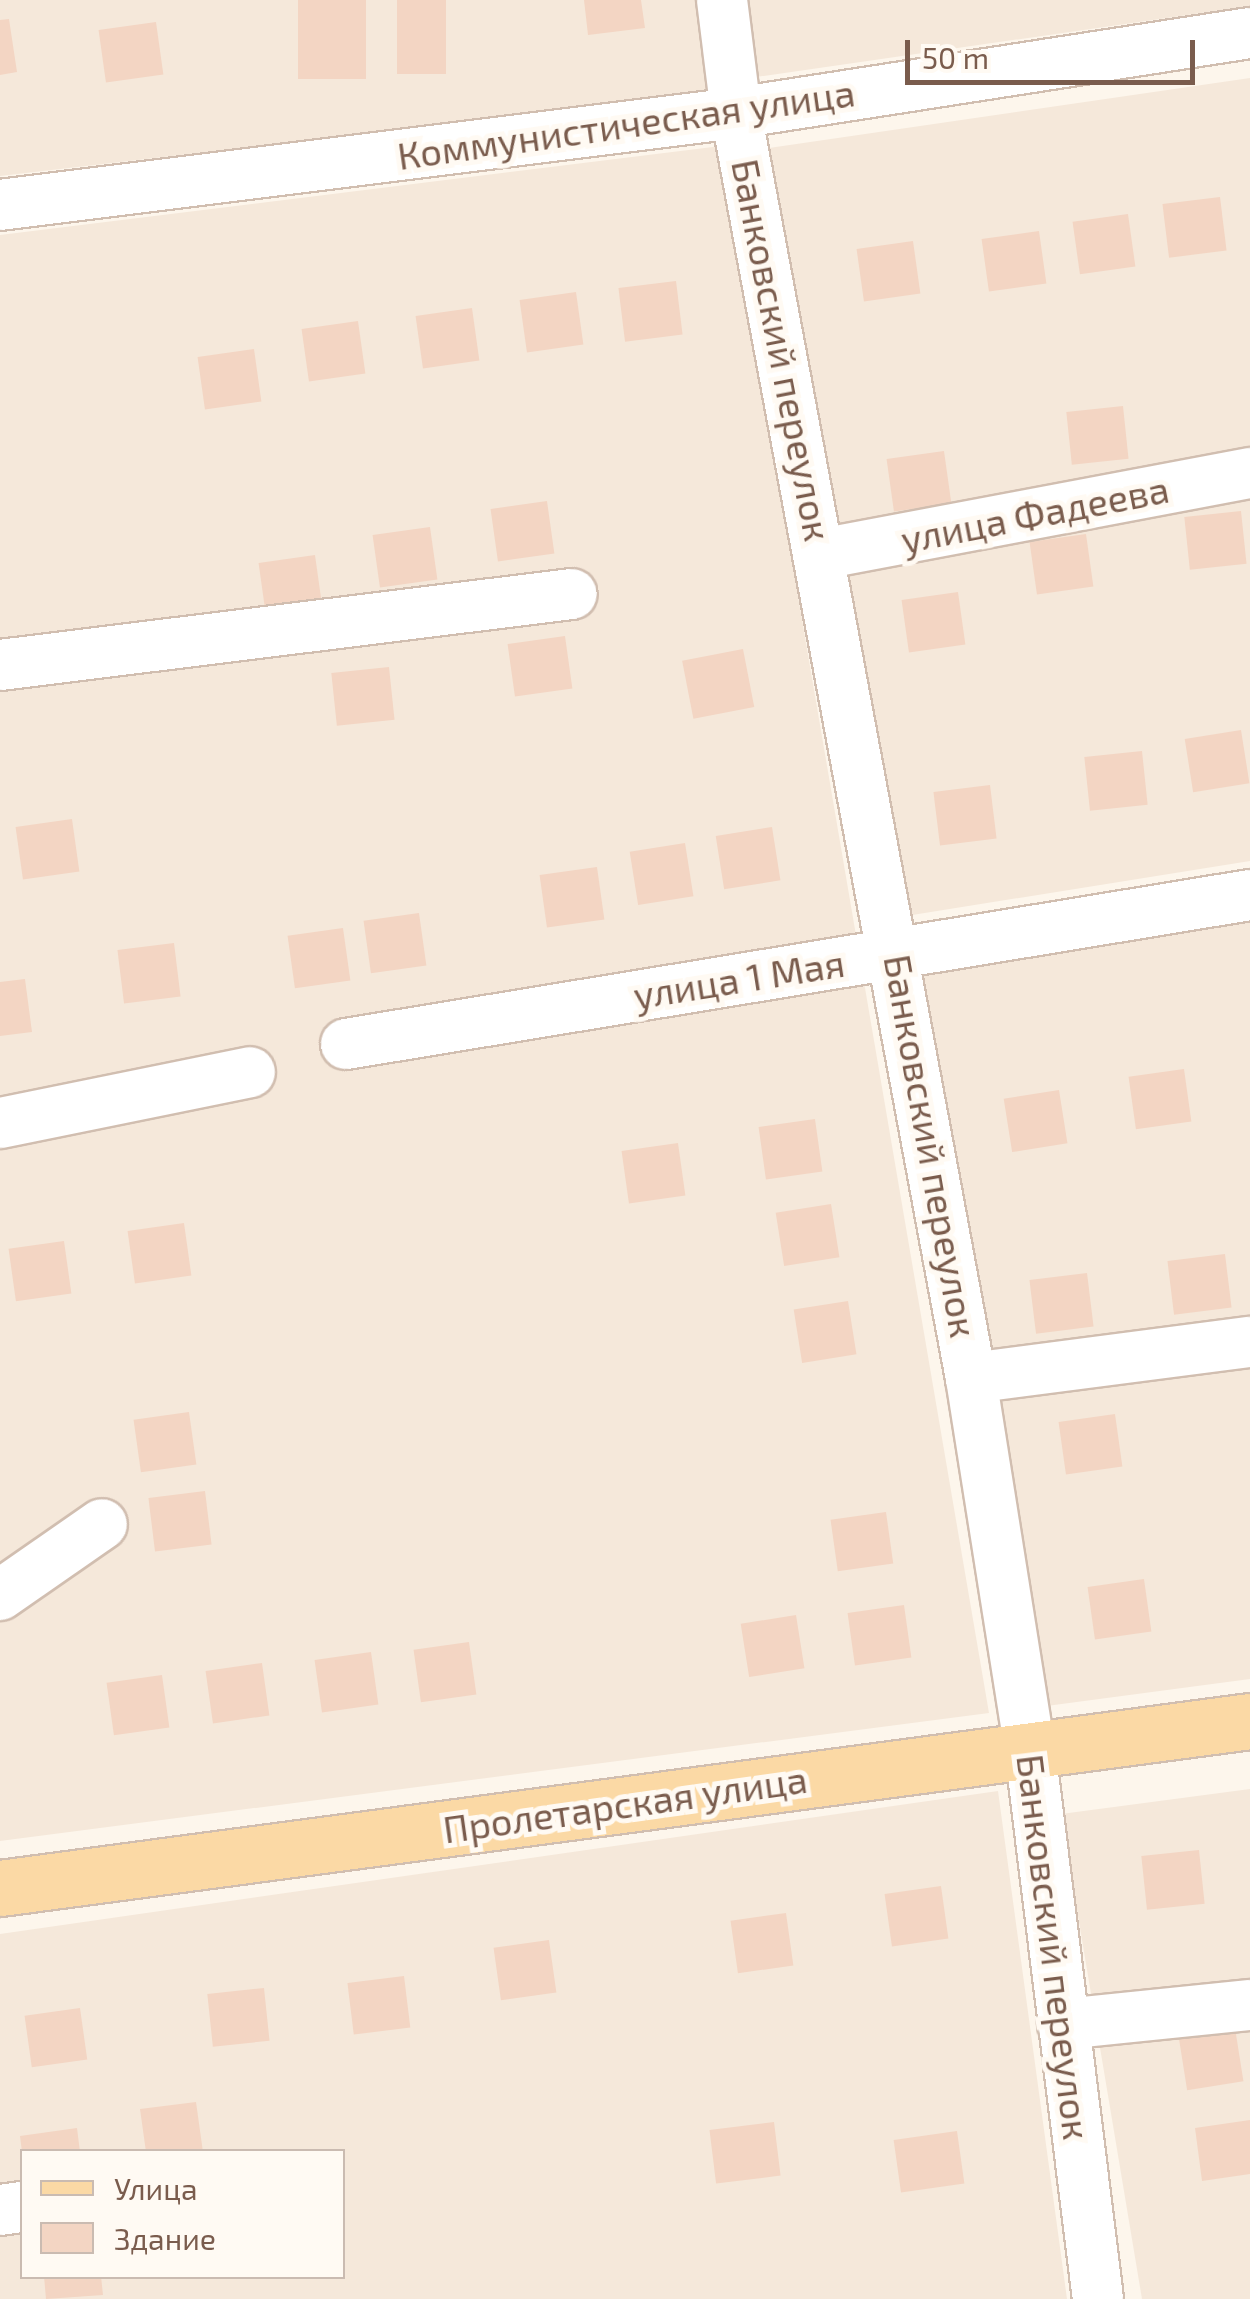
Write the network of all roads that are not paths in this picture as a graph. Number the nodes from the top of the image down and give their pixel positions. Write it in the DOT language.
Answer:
graph roads {
  1 [pos="722,0"];
  2 [pos="1250,33"];
  3 [pos="736,113"];
  4 [pos="0,204"];
  5 [pos="1250,473"];
  6 [pos="821,554"];
  7 [pos="572,594"];
  8 [pos="0,664"];
  9 [pos="1250,895"];
  10 [pos="897,953"];
  11 [pos="346,1044"];
  12 [pos="250,1072"];
  13 [pos="0,1123"];
  14 [pos="1250,1342"];
  15 [pos="971,1378"];
  16 [pos="102,1524"];
  17 [pos="0,1595"];
  18 [pos="1250,1721"];
  19 [pos="1030,1750"];
  20 [pos="0,1888"];
  21 [pos="1250,2005"];
  22 [pos="1064,2024"];
  23 [pos="1098,2299"];
  1 -- 3 [label="street, Банковский переулок"];
  2 -- 3 [label="street, Коммунистическая улица"];
  3 -- 4 [label="street, Коммунистическая улица"];
  3 -- 6 [label="street, Банковский переулок"];
  5 -- 6 [label="street, улица Фадеева"];
  6 -- 10 [label="street, Банковский переулок"];
  7 -- 8 [label="street"];
  9 -- 10 [label="street, улица 1 Мая"];
  10 -- 11 [label="street, улица 1 Мая"];
  10 -- 15 [label="street, Банковский переулок"];
  12 -- 13 [label="street"];
  14 -- 15 [label="street"];
  15 -- 19 [label="street, Банковский переулок"];
  16 -- 17 [label="street"];
  18 -- 19 [label="main road, Пролетарская улица"];
  19 -- 20 [label="main road, Пролетарская улица"];
  19 -- 22 [label="street, Банковский переулок"];
  21 -- 22 [label="street"];
  22 -- 23 [label="street, Банковский переулок"];
}
